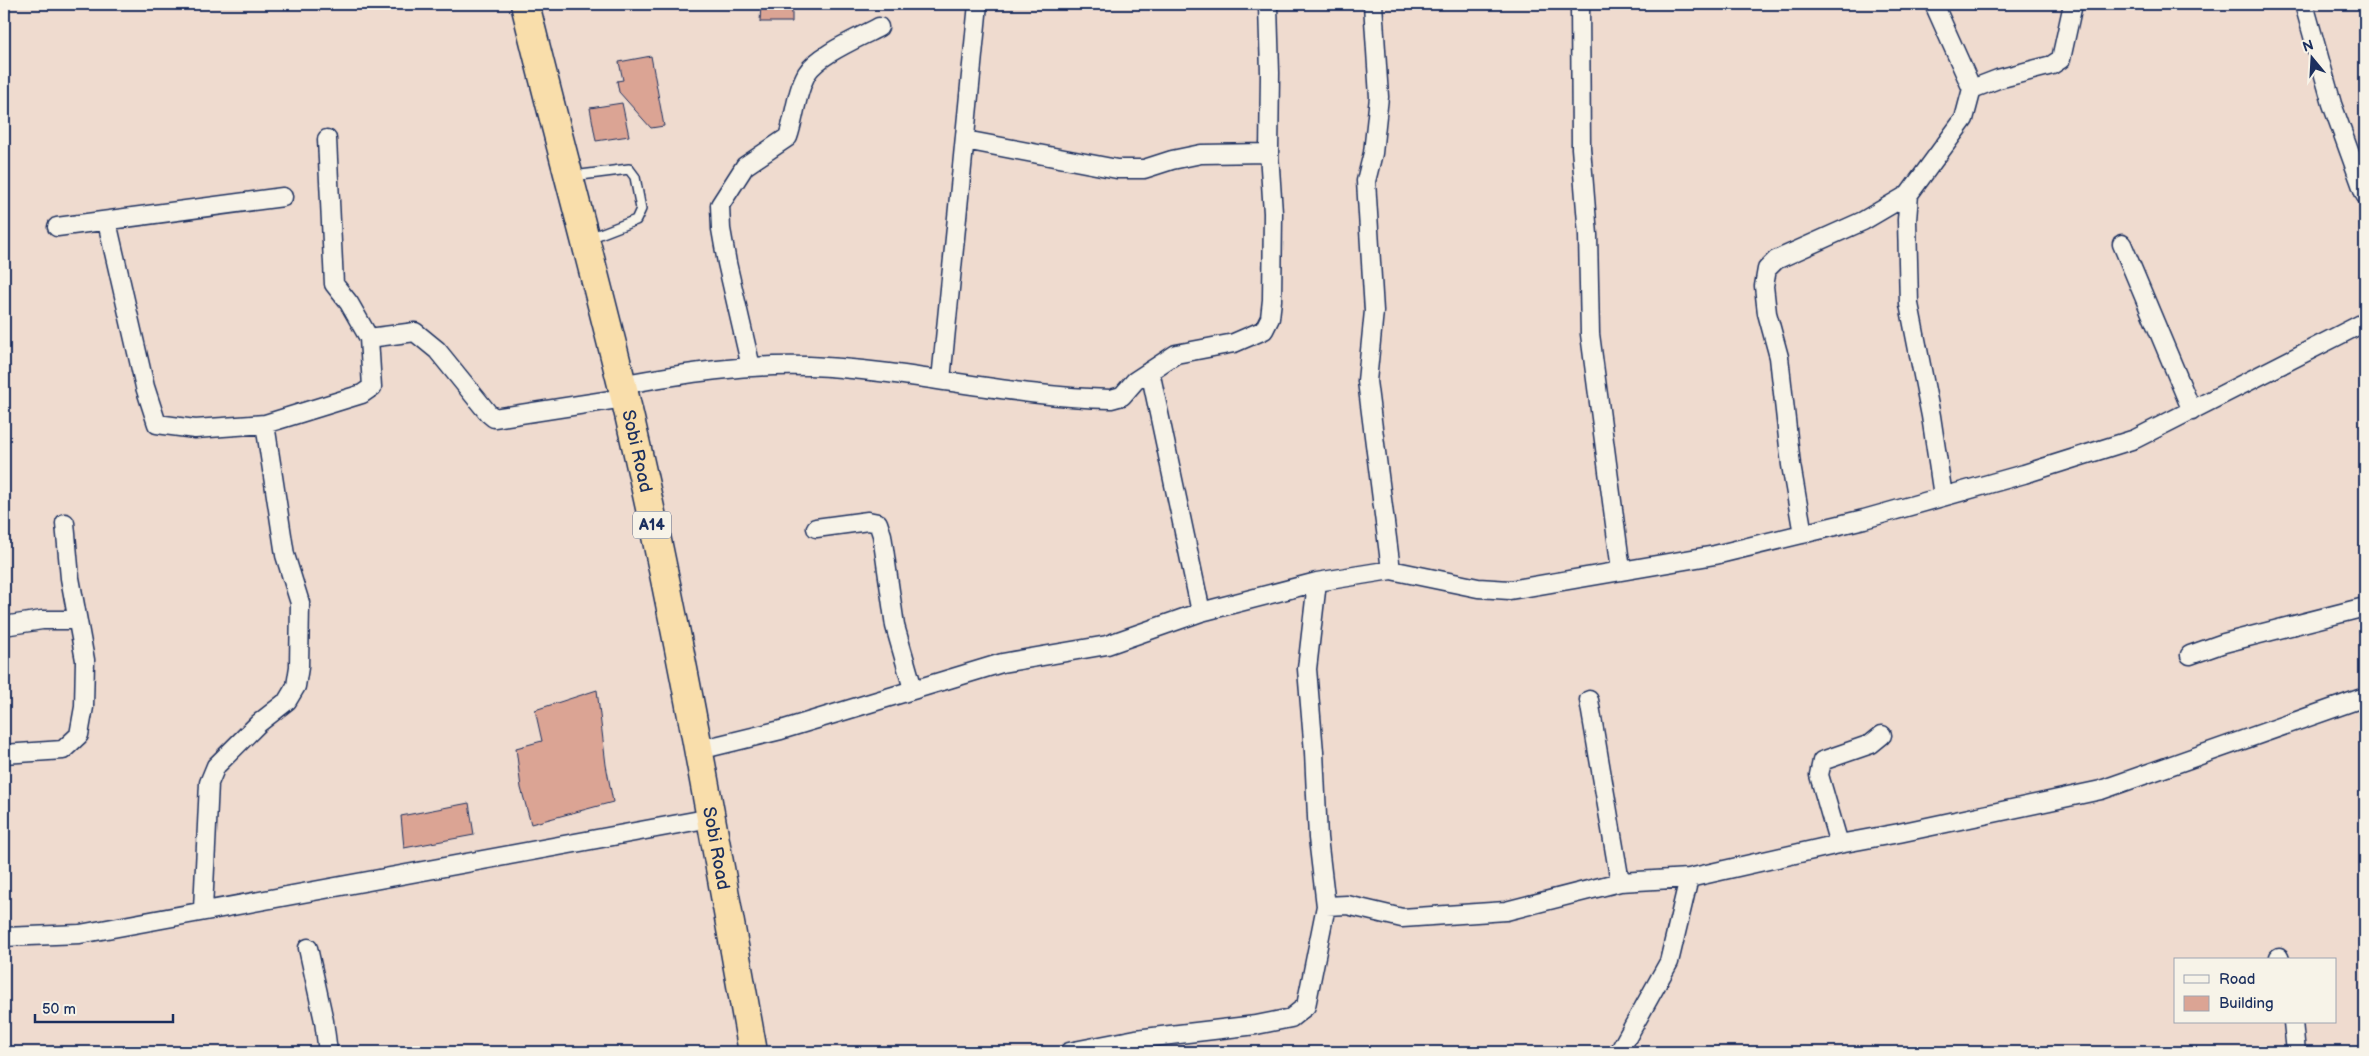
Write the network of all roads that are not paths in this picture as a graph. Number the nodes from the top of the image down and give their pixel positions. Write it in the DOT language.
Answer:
graph roads {
  1 [pos="525,4"];
  2 [pos="978,4"];
  3 [pos="1373,4"];
  4 [pos="1580,4"];
  5 [pos="1934,4"];
  6 [pos="2073,4"];
  7 [pos="2304,4"];
  8 [pos="1268,6"];
  9 [pos="879,27"];
  10 [pos="1972,89"];
  11 [pos="327,139"];
  12 [pos="965,140"];
  13 [pos="1269,153"];
  14 [pos="567,176"];
  15 [pos="1909,194"];
  16 [pos="2365,195"];
  17 [pos="283,197"];
  18 [pos="107,222"];
  19 [pos="57,226"];
  20 [pos="584,240"];
  21 [pos="2122,244"];
  22 [pos="2365,322"];
  23 [pos="369,338"];
  24 [pos="751,367"];
  25 [pos="1150,371"];
  26 [pos="941,380"];
  27 [pos="623,391"];
  28 [pos="2192,411"];
  29 [pos="265,424"];
  30 [pos="1943,496"];
  31 [pos="65,523"];
  32 [pos="816,528"];
  33 [pos="1802,534"];
  34 [pos="1391,570"];
  35 [pos="1621,570"];
  36 [pos="1317,582"];
  37 [pos="2365,607"];
  38 [pos="1201,612"];
  39 [pos="77,620"];
  40 [pos="4,626"];
  41 [pos="2190,655"];
  42 [pos="913,688"];
  43 [pos="2365,697"];
  44 [pos="1588,700"];
  45 [pos="1882,735"];
  46 [pos="698,750"];
  47 [pos="4,754"];
  48 [pos="711,818"];
  49 [pos="1839,844"];
  50 [pos="1689,878"];
  51 [pos="1620,882"];
  52 [pos="1326,906"];
  53 [pos="203,909"];
  54 [pos="4,936"];
  55 [pos="308,948"];
  56 [pos="2293,1024"];
  57 [pos="328,1052"];
  58 [pos="753,1052"];
  59 [pos="1069,1052"];
  60 [pos="1619,1052"];
  61 [pos="2296,1052"];
  1 -- 14 [label="highway, Sobi Road / A14"];
  2 -- 12 [label="street"];
  3 -- 34 [label="street"];
  4 -- 35 [label="street"];
  5 -- 10 [label="street"];
  6 -- 10 [label="street"];
  7 -- 16 [label="street"];
  8 -- 13 [label="street"];
  9 -- 24 [label="street"];
  10 -- 15 [label="street"];
  11 -- 23 [label="street"];
  12 -- 13 [label="street"];
  12 -- 26 [label="street"];
  13 -- 25 [label="street"];
  14 -- 20 [label="highway, Sobi Road / A14"];
  14 -- 20 [label="lane"];
  15 -- 30 [label="street"];
  15 -- 33 [label="street"];
  17 -- 18 [label="street"];
  18 -- 19 [label="street"];
  18 -- 29 [label="street"];
  20 -- 27 [label="highway, Sobi Road / A14"];
  21 -- 28 [label="street"];
  22 -- 28 [label="street"];
  23 -- 27 [label="street"];
  23 -- 29 [label="street"];
  24 -- 26 [label="street"];
  24 -- 27 [label="street"];
  25 -- 26 [label="street"];
  25 -- 38 [label="street"];
  27 -- 46 [label="highway, Sobi Road / A14"];
  28 -- 30 [label="street"];
  29 -- 53 [label="street"];
  30 -- 33 [label="street"];
  31 -- 39 [label="street"];
  32 -- 42 [label="street"];
  33 -- 35 [label="street"];
  34 -- 35 [label="street"];
  34 -- 36 [label="street"];
  36 -- 38 [label="street"];
  36 -- 52 [label="street"];
  37 -- 41 [label="street"];
  38 -- 42 [label="street"];
  39 -- 40 [label="street"];
  39 -- 47 [label="street"];
  42 -- 46 [label="street"];
  43 -- 49 [label="street"];
  44 -- 51 [label="street"];
  45 -- 49 [label="street"];
  46 -- 48 [label="highway, Sobi Road / A14"];
  48 -- 53 [label="street"];
  48 -- 58 [label="highway, Sobi Road / A14"];
  49 -- 50 [label="street"];
  50 -- 51 [label="street"];
  50 -- 60 [label="street"];
  51 -- 52 [label="street"];
  52 -- 59 [label="street"];
  53 -- 54 [label="street"];
  55 -- 57 [label="street"];
  56 -- 61 [label="street"];
}
